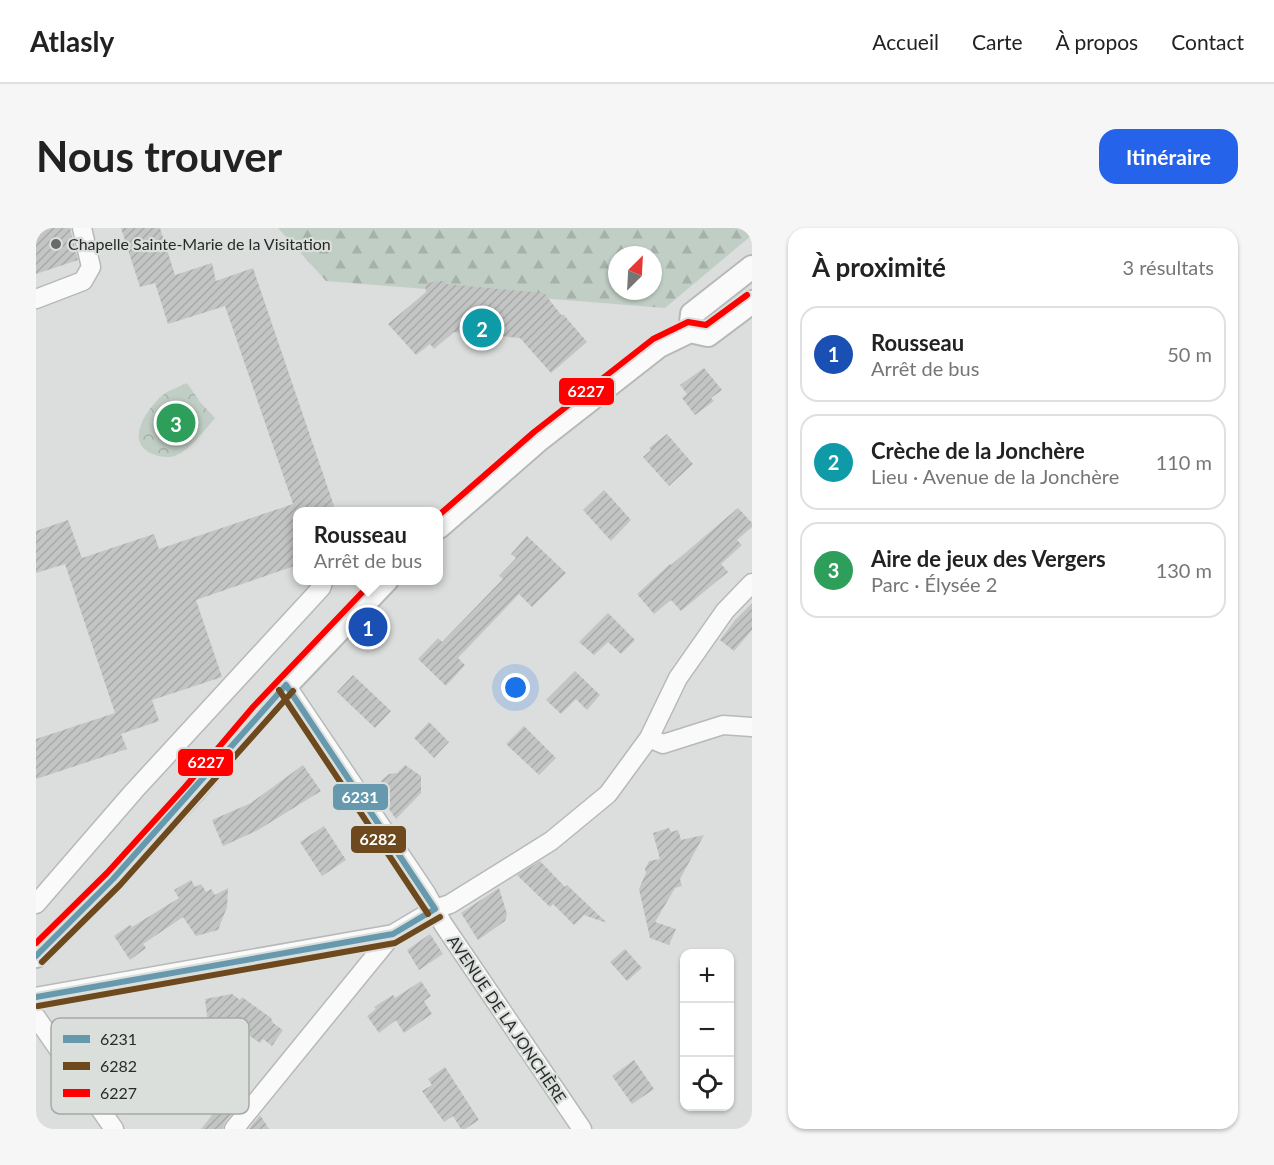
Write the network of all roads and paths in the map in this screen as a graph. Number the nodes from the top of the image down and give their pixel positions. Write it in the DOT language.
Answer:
graph roads {
  1 [pos="82,228"];
  2 [pos="752,267"];
  3 [pos="36,299"];
  4 [pos="752,302"];
  5 [pos="690,331"];
  6 [pos="443,523"];
  7 [pos="752,583"];
  8 [pos="322,585"];
  9 [pos="382,585"];
  10 [pos="286,685"];
  11 [pos="752,728"];
  12 [pos="649,738"];
  13 [pos="36,904"];
  14 [pos="435,909"];
  15 [pos="393,934"];
  16 [pos="36,956"];
  17 [pos="36,997"];
  18 [pos="36,1017"];
  19 [pos="51,1039"];
  20 [pos="249,1111"];
  21 [pos="104,1114"];
  22 [pos="246,1114"];
  23 [pos="114,1129"];
  24 [pos="234,1129"];
  25 [pos="582,1129"];
  1 -- 3 [label="street"];
  2 -- 5 [label="street"];
  4 -- 5 [label="street"];
  5 -- 6 [label="street"];
  7 -- 12 [label="street"];
  8 -- 13 [label="street"];
  9 -- 10 [label="street"];
  10 -- 14 [label="street, AVENUE DE LA JONCHÈRE"];
  10 -- 16 [label="street"];
  11 -- 12 [label="street"];
  12 -- 14 [label="street"];
  14 -- 15 [label="street"];
  14 -- 25 [label="street, AVENUE DE LA JONCHÈRE"];
  15 -- 17 [label="street"];
  15 -- 20 [label="street"];
  18 -- 19 [label="street"];
  21 -- 23 [label="street"];
  22 -- 24 [label="street"];
}
